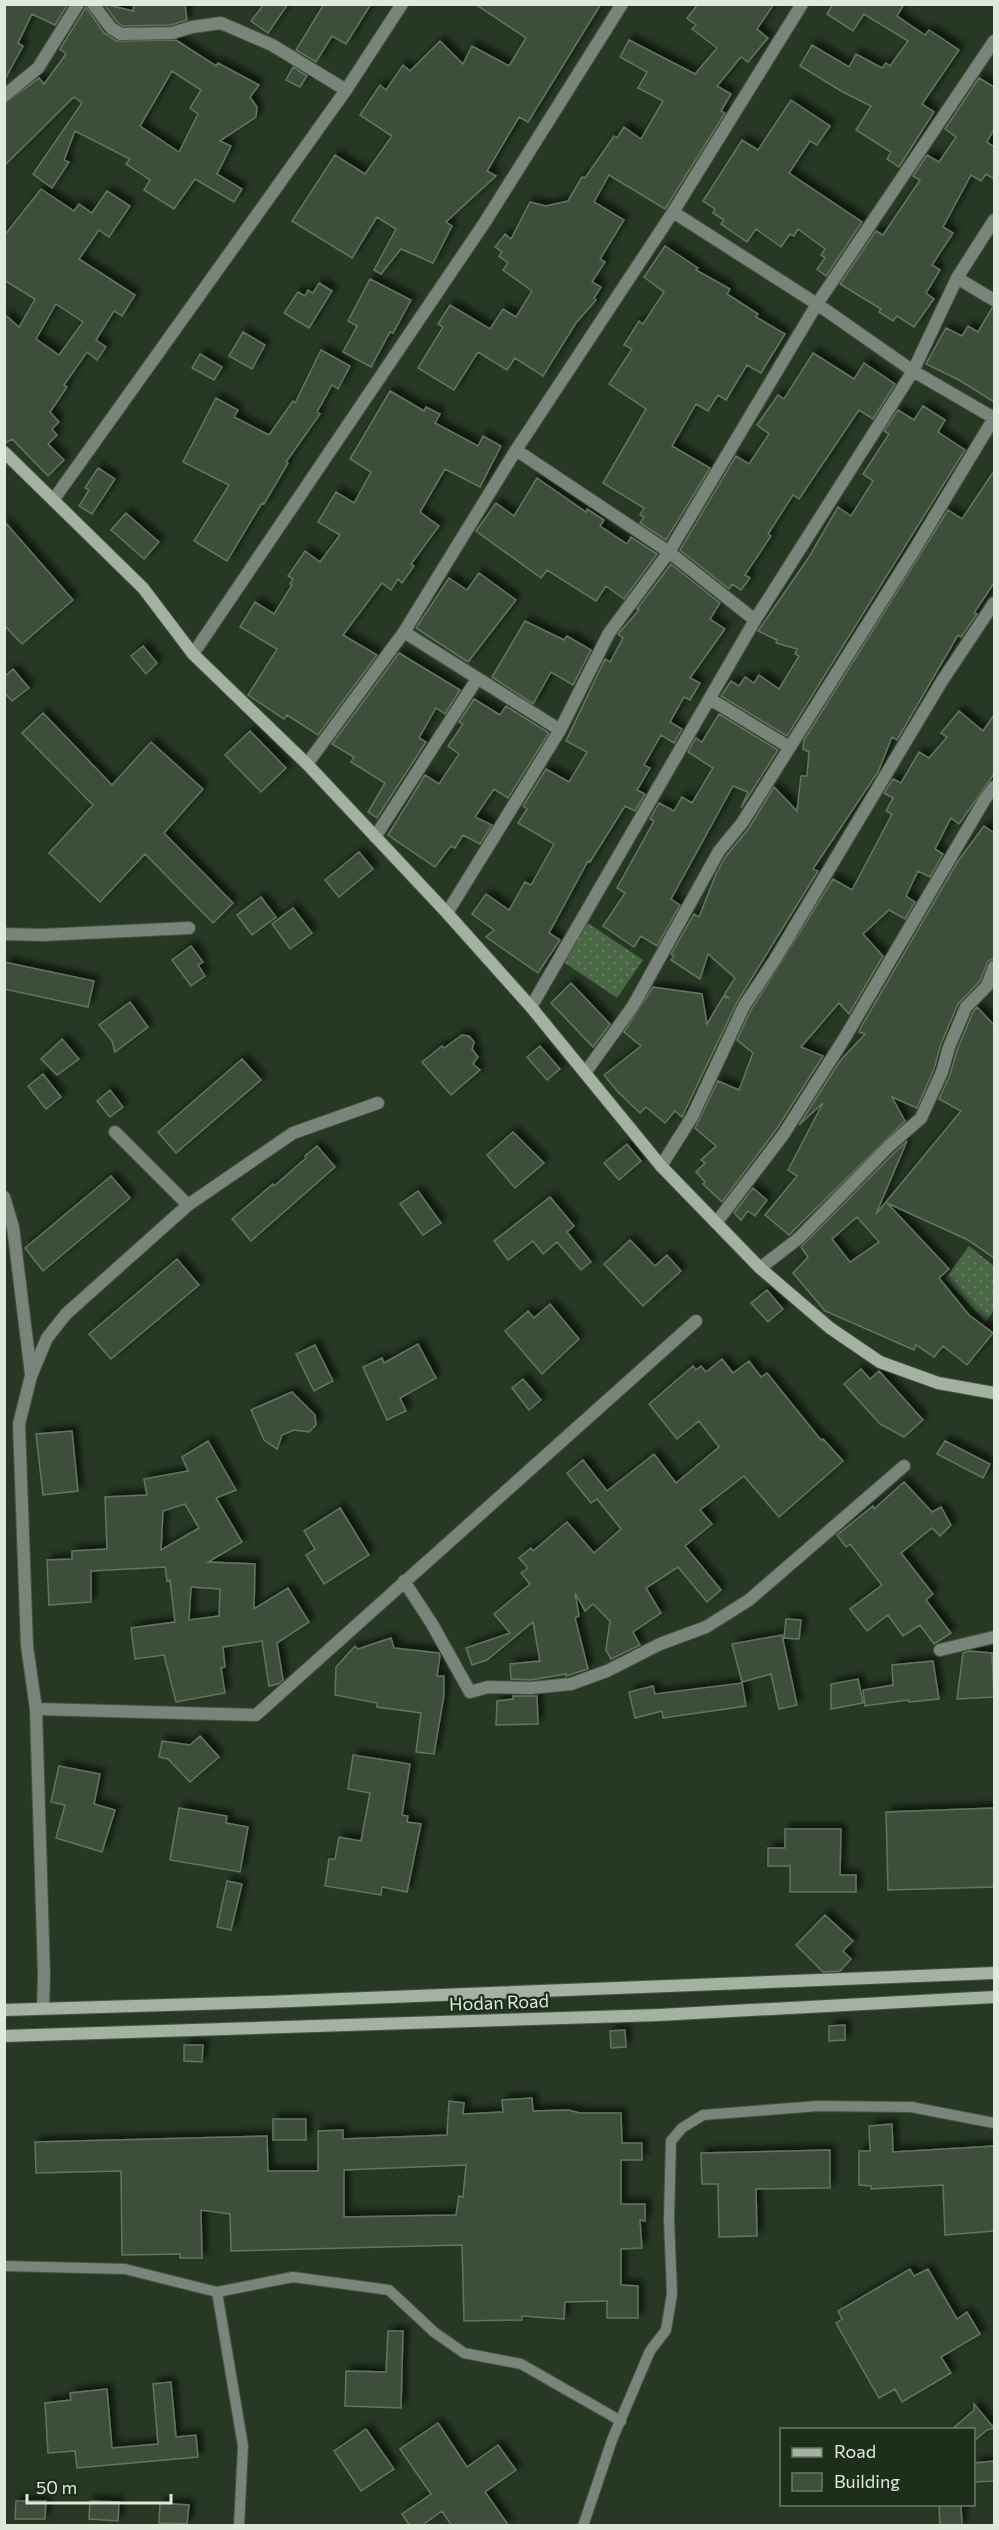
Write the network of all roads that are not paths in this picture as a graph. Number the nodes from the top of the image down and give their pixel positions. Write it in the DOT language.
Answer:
graph roads {
  1 [pos="78,4"];
  2 [pos="93,4"];
  3 [pos="402,4"];
  4 [pos="622,4"];
  5 [pos="802,4"];
  6 [pos="994,40"];
  7 [pos="346,90"];
  8 [pos="4,96"];
  9 [pos="673,212"];
  10 [pos="994,220"];
  11 [pos="957,278"];
  12 [pos="994,300"];
  13 [pos="817,304"];
  14 [pos="913,371"];
  15 [pos="994,418"];
  16 [pos="516,450"];
  17 [pos="4,452"];
  18 [pos="54,499"];
  19 [pos="669,552"];
  20 [pos="994,603"];
  21 [pos="755,620"];
  22 [pos="404,632"];
  23 [pos="194,654"];
  24 [pos="477,679"];
  25 [pos="710,699"];
  26 [pos="560,730"];
  27 [pos="789,747"];
  28 [pos="307,764"];
  29 [pos="994,787"];
  30 [pos="375,837"];
  31 [pos="447,913"];
  32 [pos="189,928"];
  33 [pos="4,934"];
  34 [pos="994,967"];
  35 [pos="531,1007"];
  36 [pos="585,1073"];
  37 [pos="378,1102"];
  38 [pos="115,1132"];
  39 [pos="661,1166"];
  40 [pos="4,1197"];
  41 [pos="188,1204"];
  42 [pos="716,1223"];
  43 [pos="760,1268"];
  44 [pos="696,1321"];
  45 [pos="31,1376"];
  46 [pos="994,1393"];
  47 [pos="904,1466"];
  48 [pos="404,1581"];
  49 [pos="994,1637"];
  50 [pos="940,1650"];
  51 [pos="36,1709"];
  52 [pos="994,1973"];
  53 [pos="994,1997"];
  54 [pos="43,2008"];
  55 [pos="4,2010"];
  56 [pos="4,2036"];
  57 [pos="994,2122"];
  58 [pos="4,2266"];
  59 [pos="217,2292"];
  60 [pos="621,2421"];
  61 [pos="239,2526"];
  62 [pos="583,2526"];
  1 -- 8 [label="street"];
  2 -- 7 [label="street"];
  3 -- 7 [label="street"];
  4 -- 23 [label="street"];
  5 -- 9 [label="street"];
  6 -- 13 [label="street"];
  7 -- 18 [label="street"];
  9 -- 13 [label="street"];
  9 -- 16 [label="street"];
  10 -- 11 [label="street"];
  11 -- 12 [label="street"];
  11 -- 14 [label="street"];
  13 -- 14 [label="street"];
  13 -- 19 [label="street"];
  14 -- 15 [label="street"];
  14 -- 21 [label="street"];
  15 -- 27 [label="street"];
  16 -- 19 [label="street"];
  16 -- 22 [label="street"];
  17 -- 18 [label="main road"];
  18 -- 23 [label="main road"];
  19 -- 21 [label="street"];
  19 -- 26 [label="street"];
  20 -- 39 [label="street"];
  21 -- 25 [label="street"];
  22 -- 24 [label="street"];
  22 -- 28 [label="street"];
  23 -- 28 [label="main road"];
  24 -- 26 [label="street"];
  24 -- 30 [label="street"];
  25 -- 27 [label="street"];
  25 -- 35 [label="street"];
  26 -- 31 [label="street"];
  27 -- 36 [label="street"];
  28 -- 30 [label="main road"];
  29 -- 42 [label="street"];
  30 -- 31 [label="main road"];
  31 -- 35 [label="main road"];
  32 -- 33 [label="street"];
  34 -- 43 [label="street"];
  35 -- 36 [label="main road"];
  36 -- 39 [label="main road"];
  37 -- 41 [label="street"];
  38 -- 41 [label="street"];
  39 -- 42 [label="main road"];
  40 -- 45 [label="street"];
  41 -- 45 [label="street"];
  42 -- 43 [label="main road"];
  43 -- 46 [label="main road"];
  44 -- 48 [label="street"];
  45 -- 51 [label="street"];
  47 -- 48 [label="street"];
  48 -- 51 [label="street"];
  49 -- 50 [label="street"];
  51 -- 54 [label="street"];
  52 -- 54 [label="main road, Hodan Road"];
  53 -- 56 [label="main road, Hodan Road"];
  54 -- 55 [label="main road, Hodan Road"];
  57 -- 60 [label="lane"];
  58 -- 59 [label="lane"];
  59 -- 60 [label="lane"];
  59 -- 61 [label="lane"];
  60 -- 62 [label="lane"];
}
